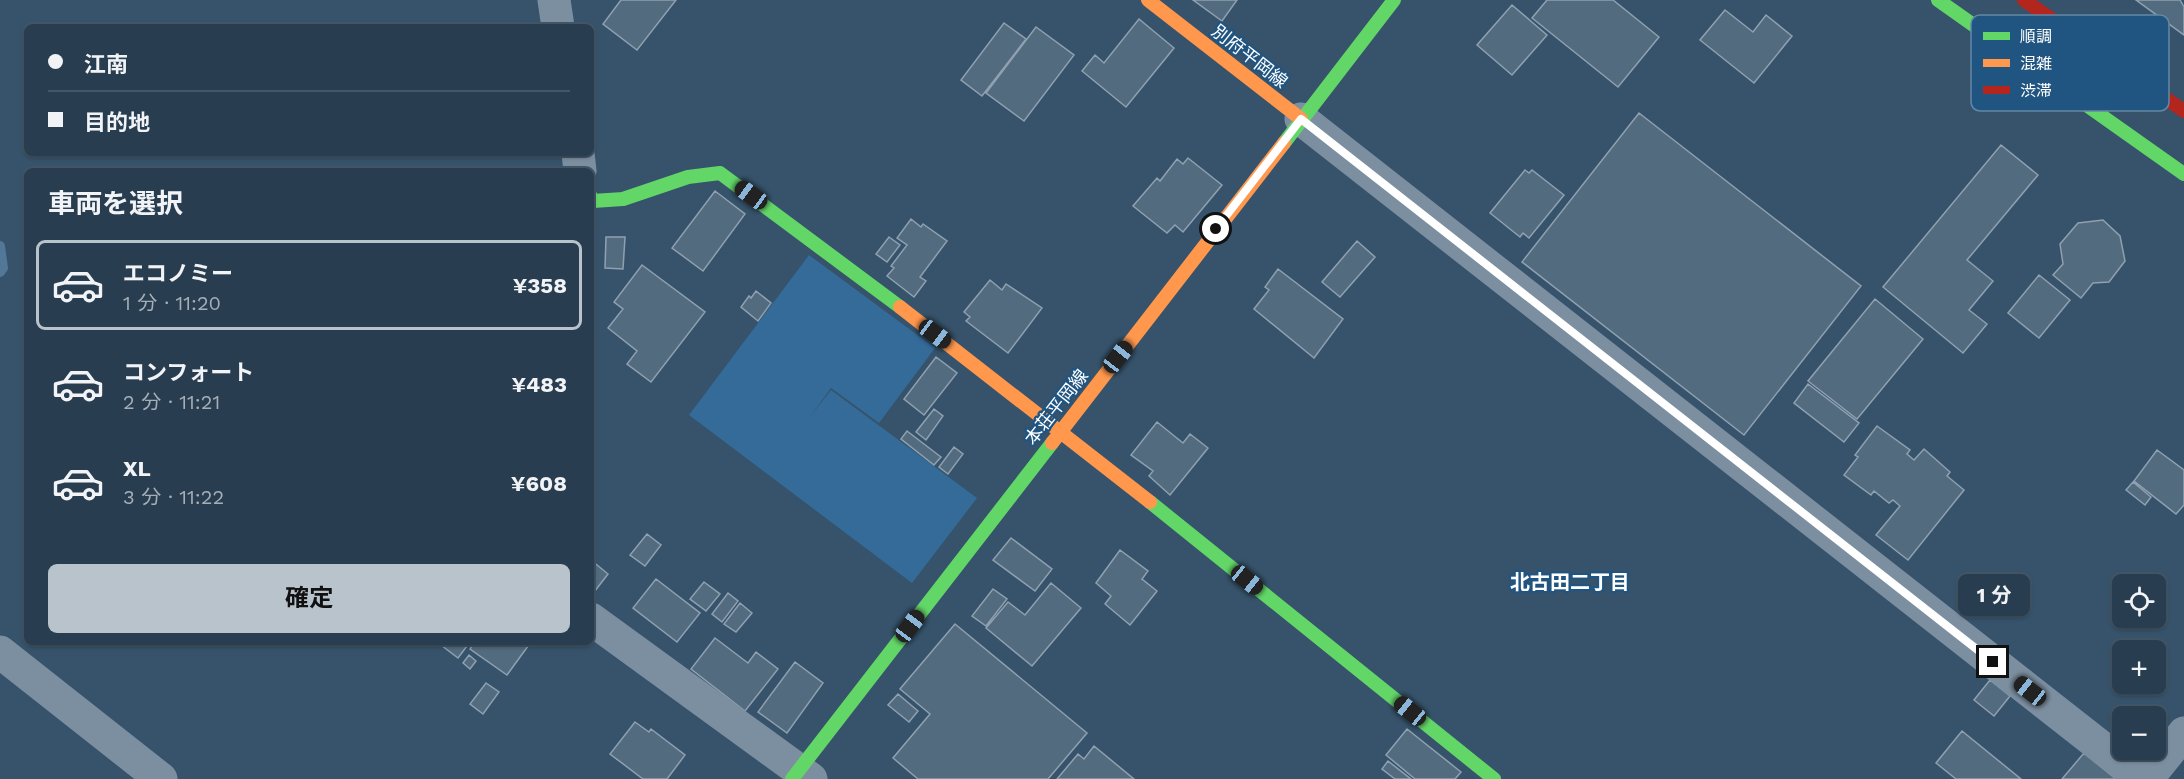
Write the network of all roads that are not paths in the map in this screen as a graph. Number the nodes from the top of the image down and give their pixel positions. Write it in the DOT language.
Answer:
graph roads {
  1 [pos="554,0"];
  2 [pos="1148,0"];
  3 [pos="1394,0"];
  4 [pos="1938,0"];
  5 [pos="2024,0"];
  6 [pos="2046,15"];
  7 [pos="1971,23"];
  8 [pos="558,24"];
  9 [pos="2169,101"];
  10 [pos="2095,111"];
  11 [pos="2184,111"];
  12 [pos="1301,119"];
  13 [pos="2184,174"];
  14 [pos="594,201"];
  15 [pos="1061,430"];
  16 [pos="594,621"];
  17 [pos="0,652"];
  18 [pos="2184,733"];
  19 [pos="801,776"];
  20 [pos="161,779"];
  21 [pos="1494,779"];
  22 [pos="2142,779"];
  23 [pos="2147,779"];
  1 -- 8 [label="street"];
  2 -- 12 [label="main road, 別府平岡線"];
  3 -- 12 [label="main road, 本荘平岡線"];
  4 -- 7 [label="main road"];
  5 -- 6 [label="main road"];
  9 -- 11 [label="main road"];
  10 -- 13 [label="main road"];
  12 -- 15 [label="main road, 本荘平岡線"];
  12 -- 22 [label="street"];
  14 -- 15 [label="main road"];
  15 -- 19 [label="main road, 本荘平岡線"];
  15 -- 21 [label="main road"];
  16 -- 19 [label="street"];
  17 -- 20 [label="street"];
  18 -- 23 [label="street"];
}
